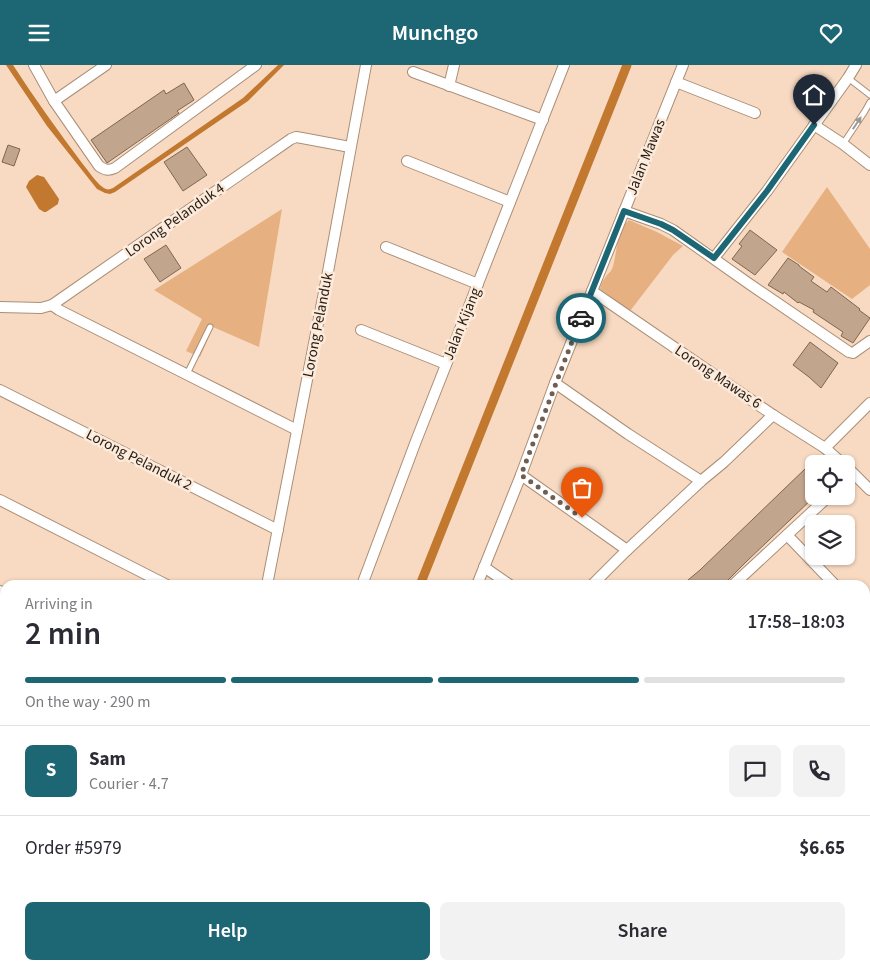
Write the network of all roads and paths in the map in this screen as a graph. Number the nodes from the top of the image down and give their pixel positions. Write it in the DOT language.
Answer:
graph roads {
  1 [pos="34,65"];
  2 [pos="106,65"];
  3 [pos="256,65"];
  4 [pos="366,65"];
  5 [pos="454,65"];
  6 [pos="564,65"];
  7 [pos="683,65"];
  8 [pos="856,65"];
  9 [pos="413,72"];
  10 [pos="848,79"];
  11 [pos="676,82"];
  12 [pos="450,85"];
  13 [pos="870,95"];
  14 [pos="54,101"];
  15 [pos="870,102"];
  16 [pos="755,113"];
  17 [pos="543,120"];
  18 [pos="814,125"];
  19 [pos="843,143"];
  20 [pos="350,147"];
  21 [pos="407,161"];
  22 [pos="870,165"];
  23 [pos="510,202"];
  24 [pos="624,211"];
  25 [pos="386,247"];
  26 [pos="714,258"];
  27 [pos="478,284"];
  28 [pos="592,291"];
  29 [pos="52,305"];
  30 [pos="0,307"];
  31 [pos="210,327"];
  32 [pos="361,330"];
  33 [pos="870,341"];
  34 [pos="446,364"];
  35 [pos="187,374"];
  36 [pos="555,383"];
  37 [pos="0,390"];
  38 [pos="870,403"];
  39 [pos="773,415"];
  40 [pos="297,430"];
  41 [pos="824,448"];
  42 [pos="832,455"];
  43 [pos="521,475"];
  44 [pos="855,479"];
  45 [pos="701,481"];
  46 [pos="870,490"];
  47 [pos="0,500"];
  48 [pos="819,505"];
  49 [pos="278,530"];
  50 [pos="786,535"];
  51 [pos="627,550"];
  52 [pos="484,567"];
  53 [pos="157,580"];
  54 [pos="268,580"];
  55 [pos="364,580"];
  56 [pos="480,580"];
  57 [pos="503,580"];
  58 [pos="597,580"];
  59 [pos="738,580"];
  60 [pos="830,580"];
  1 -- 14 [label="street"];
  2 -- 14 [label="street"];
  3 -- 14 [label="street"];
  4 -- 20 [label="street, Lorong Pelanduk"];
  5 -- 12 [label="street"];
  6 -- 17 [label="street, Jalan Kijang"];
  7 -- 11 [label="street, Jalan Mawas"];
  8 -- 10 [label="street"];
  9 -- 12 [label="street"];
  10 -- 13 [label="lane"];
  10 -- 18 [label="street"];
  11 -- 16 [label="street"];
  11 -- 24 [label="street, Jalan Mawas"];
  12 -- 17 [label="street"];
  19 -- 15 [label="lane, one-way"];
  17 -- 23 [label="street, Jalan Kijang"];
  18 -- 19 [label="street"];
  18 -- 26 [label="street"];
  19 -- 22 [label="street"];
  20 -- 29 [label="street, Lorong Pelanduk 4"];
  20 -- 40 [label="street, Lorong Pelanduk"];
  21 -- 23 [label="street"];
  23 -- 27 [label="street, Jalan Kijang"];
  24 -- 26 [label="street"];
  24 -- 28 [label="street, Jalan Mawas"];
  25 -- 27 [label="street"];
  26 -- 33 [label="street"];
  27 -- 34 [label="street, Jalan Kijang"];
  28 -- 36 [label="street, Jalan Mawas"];
  28 -- 39 [label="street, Lorong Mawas 6"];
  29 -- 30 [label="street, Lorong Pelanduk 4"];
  29 -- 35 [label="street"];
  31 -- 35 [label="lane"];
  32 -- 34 [label="street"];
  34 -- 55 [label="street, Jalan Kijang"];
  35 -- 40 [label="street"];
  36 -- 43 [label="street, Jalan Mawas"];
  36 -- 45 [label="street"];
  37 -- 49 [label="street, Lorong Pelanduk 2"];
  38 -- 41 [label="street"];
  39 -- 41 [label="street, Lorong Mawas 6"];
  39 -- 45 [label="street"];
  40 -- 49 [label="street, Lorong Pelanduk"];
  41 -- 42 [label="street, Lorong Mawas 6"];
  43 -- 51 [label="street"];
  43 -- 52 [label="street, Jalan Mawas"];
  44 -- 46 [label="street"];
  45 -- 51 [label="street"];
  47 -- 53 [label="street"];
  48 -- 50 [label="street"];
  49 -- 54 [label="street, Lorong Pelanduk"];
  50 -- 59 [label="street"];
  50 -- 60 [label="street"];
  51 -- 58 [label="street"];
  52 -- 56 [label="street, Jalan Mawas"];
  52 -- 57 [label="street"];
}
